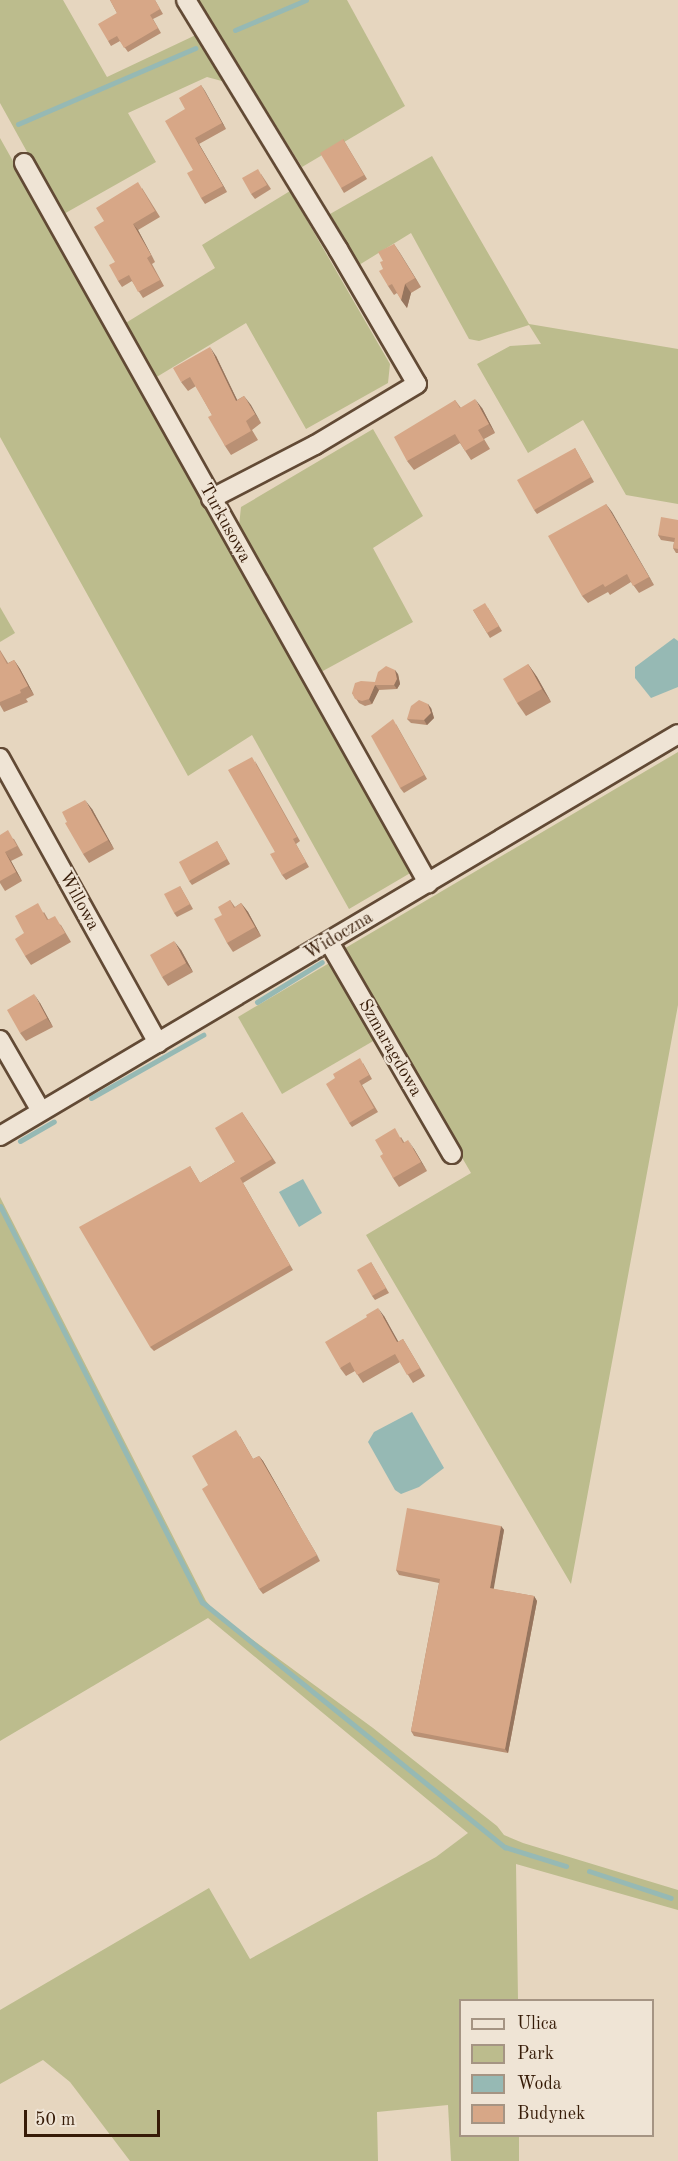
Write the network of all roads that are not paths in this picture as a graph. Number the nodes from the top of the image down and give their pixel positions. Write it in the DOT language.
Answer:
graph roads {
  1 [pos="186,0"];
  2 [pos="24,163"];
  3 [pos="212,499"];
  4 [pos="678,734"];
  5 [pos="0,758"];
  6 [pos="428,883"];
  7 [pos="329,942"];
  8 [pos="0,1040"];
  9 [pos="158,1043"];
  10 [pos="41,1111"];
  11 [pos="0,1136"];
  12 [pos="452,1154"];
  1 -- 3 [label="street"];
  2 -- 3 [label="street, Turkusowa"];
  3 -- 6 [label="street, Turkusowa"];
  4 -- 6 [label="street, Widoczna"];
  5 -- 9 [label="street, Willowa"];
  6 -- 7 [label="street, Widoczna"];
  7 -- 9 [label="street, Widoczna"];
  7 -- 12 [label="street, Szmaragdowa"];
  8 -- 10 [label="street"];
  9 -- 10 [label="street, Widoczna"];
  10 -- 11 [label="street, Widoczna"];
}
